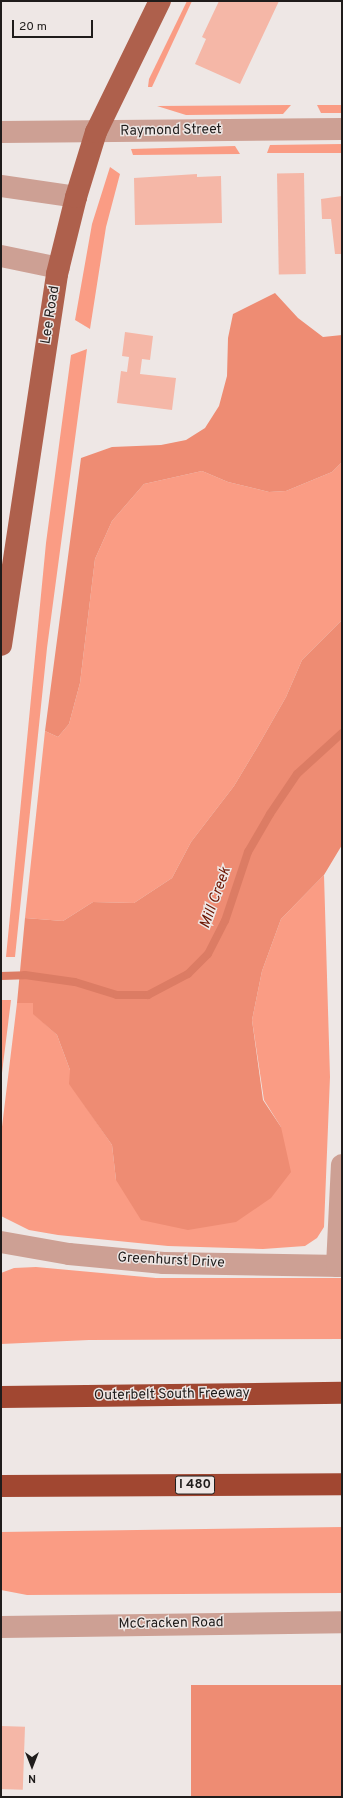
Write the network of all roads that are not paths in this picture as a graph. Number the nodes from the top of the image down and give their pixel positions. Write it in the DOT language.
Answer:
graph roads {
  1 [pos="160,1"];
  2 [pos="342,129"];
  3 [pos="1,132"];
  4 [pos="96,132"];
  5 [pos="1,186"];
  6 [pos="76,197"];
  7 [pos="1,256"];
  8 [pos="59,268"];
  9 [pos="1,645"];
  10 [pos="342,1165"];
  11 [pos="1,1242"];
  12 [pos="339,1266"];
  13 [pos="342,1393"];
  14 [pos="1,1397"];
  15 [pos="342,1484"];
  16 [pos="1,1486"];
  17 [pos="342,1622"];
  18 [pos="1,1626"];
  1 -- 4 [label="main road, Lee Road"];
  2 -- 4 [label="street, Raymond Street"];
  3 -- 4 [label="street, Raymond Street"];
  4 -- 6 [label="main road, Lee Road"];
  5 -- 6 [label="street"];
  6 -- 8 [label="main road, Lee Road"];
  7 -- 8 [label="street"];
  8 -- 9 [label="main road, Lee Road"];
  10 -- 12 [label="street"];
  11 -- 12 [label="street, Greenhurst Drive"];
  13 -- 14 [label="highway, Outerbelt South Freeway"];
  15 -- 16 [label="highway, I 480"];
  17 -- 18 [label="street, McCracken Road"];
}
